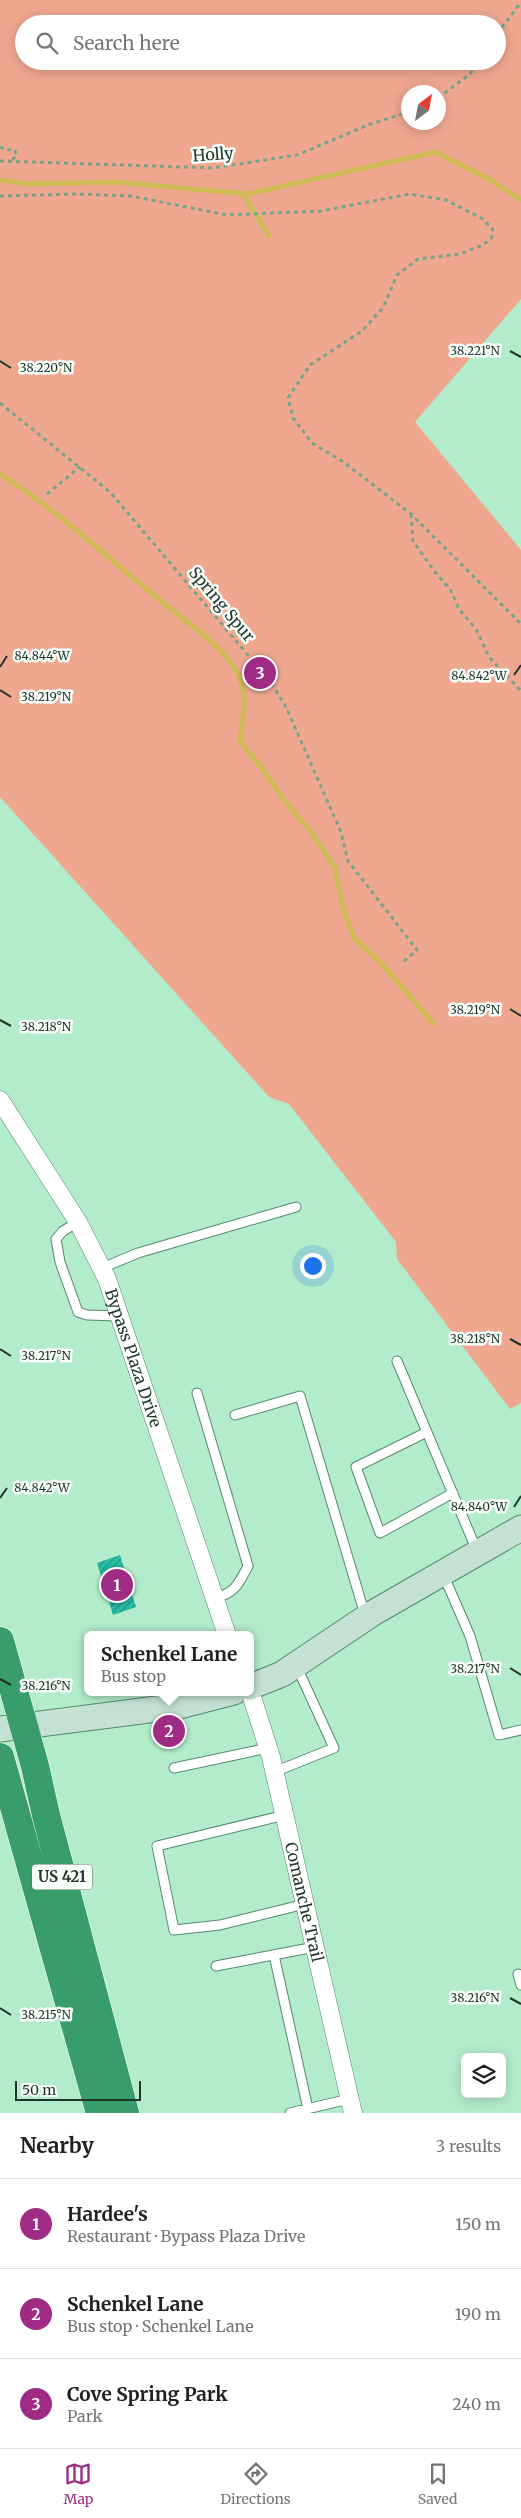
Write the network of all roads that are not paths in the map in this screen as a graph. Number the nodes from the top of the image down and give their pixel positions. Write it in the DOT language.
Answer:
graph roads {
  1 [pos="0,1100"];
  2 [pos="5,1117"];
  3 [pos="296,1207"];
  4 [pos="78,1222"];
  5 [pos="102,1268"];
  6 [pos="121,1316"];
  7 [pos="397,1361"];
  8 [pos="197,1393"];
  9 [pos="235,1415"];
  10 [pos="427,1432"];
  11 [pos="453,1494"];
  12 [pos="521,1528"];
  13 [pos="478,1553"];
  14 [pos="443,1573"];
  15 [pos="214,1598"];
  16 [pos="366,1617"];
  17 [pos="226,1631"];
  18 [pos="0,1641"];
  19 [pos="296,1665"];
  20 [pos="254,1687"];
  21 [pos="219,1696"];
  22 [pos="252,1696"];
  23 [pos="12,1727"];
  24 [pos="521,1730"];
  25 [pos="268,1748"];
  26 [pos="0,1757"];
  27 [pos="174,1768"];
  28 [pos="274,1772"];
  29 [pos="284,1815"];
  30 [pos="305,1904"];
  31 [pos="314,1947"];
  32 [pos="274,1955"];
  33 [pos="216,1966"];
  34 [pos="518,1974"];
  35 [pos="521,1985"];
  36 [pos="351,2106"];
  37 [pos="308,2109"];
  38 [pos="100,2113"];
  39 [pos="125,2113"];
  40 [pos="290,2113"];
  1 -- 2 [label="street, Bypass Plaza Drive"];
  2 -- 4 [label="street, Bypass Plaza Drive"];
  3 -- 5 [label="lane"];
  4 -- 5 [label="street, Bypass Plaza Drive"];
  4 -- 6 [label="lane"];
  5 -- 6 [label="street, Bypass Plaza Drive"];
  6 -- 15 [label="street, Bypass Plaza Drive"];
  7 -- 10 [label="lane"];
  8 -- 15 [label="lane"];
  9 -- 16 [label="lane"];
  10 -- 11 [label="lane"];
  10 -- 11 [label="lane"];
  11 -- 13 [label="lane"];
  12 -- 13 [label="street"];
  13 -- 14 [label="street"];
  14 -- 16 [label="street"];
  14 -- 24 [label="lane"];
  15 -- 17 [label="street, Bypass Plaza Drive"];
  16 -- 19 [label="street"];
  18 -- 23 [label="highway, US 421"];
  19 -- 20 [label="street"];
  19 -- 28 [label="lane"];
  21 -- 23 [label="street"];
  22 -- 25 [label="street, Comanche Trail"];
  23 -- 39 [label="highway, US 421"];
  25 -- 27 [label="lane"];
  25 -- 28 [label="street, Comanche Trail"];
  26 -- 38 [label="highway, US 421"];
  28 -- 29 [label="street, Comanche Trail"];
  29 -- 30 [label="street, Comanche Trail"];
  29 -- 30 [label="lane"];
  30 -- 31 [label="street, Comanche Trail"];
  31 -- 32 [label="lane"];
  31 -- 36 [label="street, Comanche Trail"];
  32 -- 33 [label="lane"];
  32 -- 37 [label="lane"];
  34 -- 35 [label="lane"];
  36 -- 37 [label="lane"];
  37 -- 40 [label="lane"];
}
